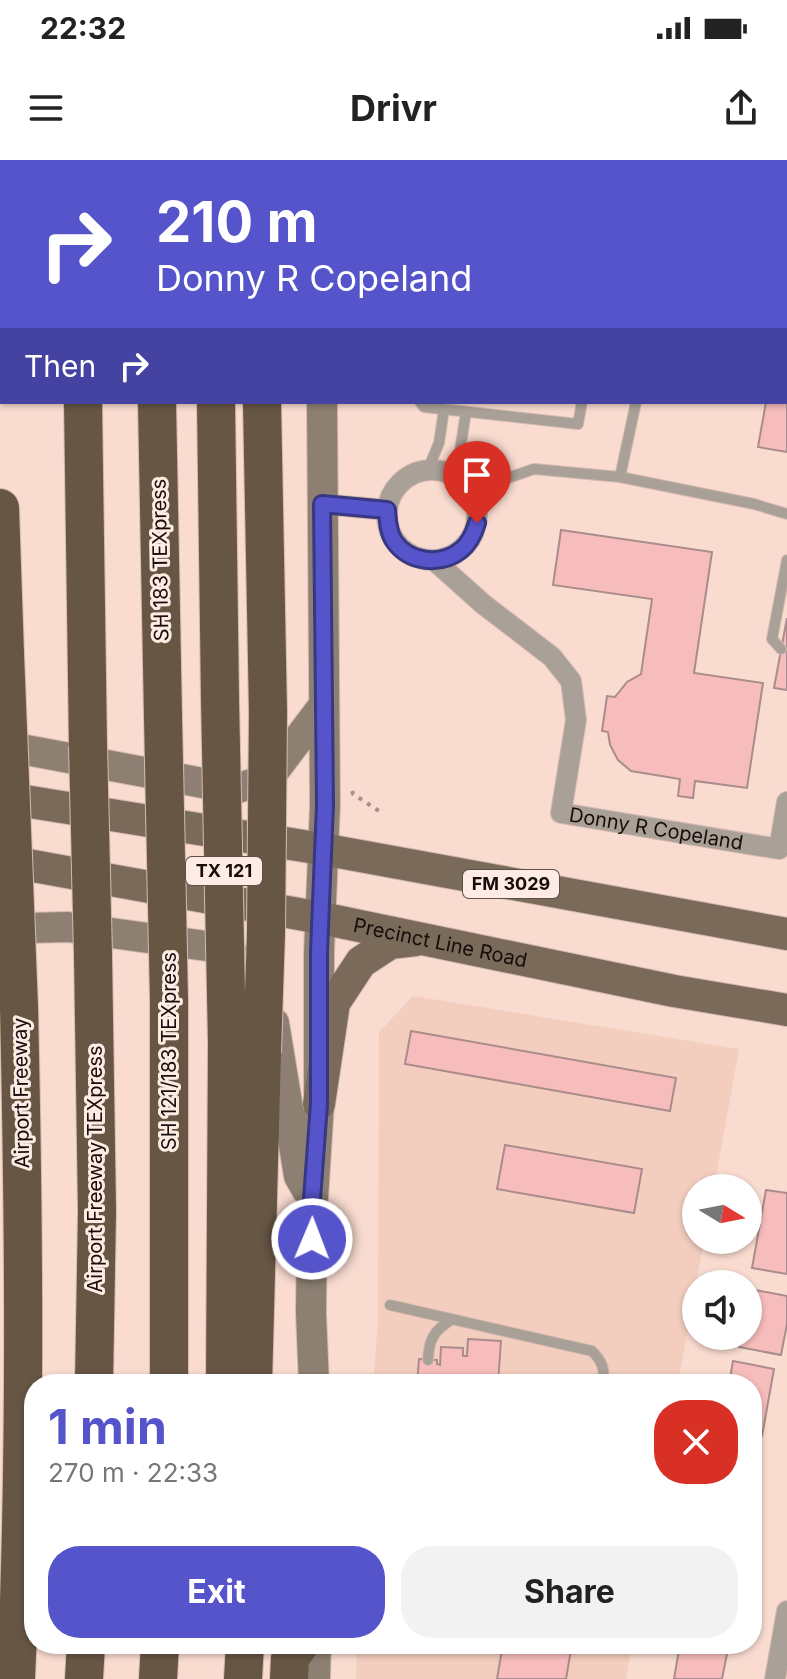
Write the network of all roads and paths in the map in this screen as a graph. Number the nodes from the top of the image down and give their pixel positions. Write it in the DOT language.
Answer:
graph roads {
  1 [pos="83,404"];
  2 [pos="157,404"];
  3 [pos="216,404"];
  4 [pos="262,404"];
  5 [pos="322,404"];
  6 [pos="422,404"];
  7 [pos="582,404"];
  8 [pos="636,404"];
  9 [pos="444,409"];
  10 [pos="466,412"];
  11 [pos="428,469"];
  12 [pos="456,476"];
  13 [pos="620,477"];
  14 [pos="473,493"];
  15 [pos="322,504"];
  16 [pos="0,508"];
  17 [pos="387,510"];
  18 [pos="787,514"];
  19 [pos="787,560"];
  20 [pos="435,561"];
  21 [pos="781,649"];
  22 [pos="324,705"];
  23 [pos="163,717"];
  24 [pos="0,741"];
  25 [pos="0,797"];
  26 [pos="787,802"];
  27 [pos="322,849"];
  28 [pos="0,860"];
  29 [pos="321,918"];
  30 [pos="787,934"];
  31 [pos="0,936"];
  32 [pos="424,939"];
  33 [pos="787,1010"];
  34 [pos="244,1048"];
  35 [pos="319,1104"];
  36 [pos="312,1199"];
  37 [pos="390,1305"];
  38 [pos="452,1319"];
  39 [pos="428,1360"];
  40 [pos="94,1374"];
  41 [pos="169,1374"];
  42 [pos="225,1374"];
  43 [pos="253,1374"];
  44 [pos="314,1374"];
  45 [pos="604,1374"];
  46 [pos="787,1611"];
  47 [pos="85,1654"];
  48 [pos="159,1654"];
  49 [pos="218,1654"];
  50 [pos="244,1654"];
  51 [pos="293,1654"];
  52 [pos="316,1654"];
  53 [pos="16,1679"];
  54 [pos="84,1679"];
  55 [pos="158,1679"];
  56 [pos="217,1679"];
  57 [pos="243,1679"];
  58 [pos="289,1679"];
  59 [pos="315,1679"];
  60 [pos="775,1679"];
  1 -- 40 [label="highway, Airport Freeway TEXpress, bridge"];
  2 -- 23 [label="highway, SH 183 TEXpress"];
  3 -- 34 [label="highway, TX 121, bridge"];
  4 -- 34 [label="highway, bridge"];
  5 -- 15 [label="main road"];
  6 -- 9 [label="lane"];
  7 -- 10 [label="lane"];
  8 -- 13 [label="lane"];
  9 -- 10 [label="lane"];
  9 -- 11 [label="lane"];
  10 -- 12 [label="lane"];
  11 -- 12 [label="street"];
  11 -- 17 [label="street"];
  12 -- 14 [label="street"];
  13 -- 14 [label="lane"];
  13 -- 18 [label="lane"];
  14 -- 20 [label="street"];
  15 -- 17 [label="street"];
  15 -- 22 [label="main road"];
  16 -- 53 [label="highway, Airport Freeway, bridge"];
  17 -- 20 [label="street, Donny R Copeland"];
  19 -- 21 [label="lane"];
  20 -- 26 [label="street, Donny R Copeland"];
  22 -- 24 [label="main road"];
  22 -- 27 [label="main road"];
  23 -- 41 [label="highway, SH 121/183 TEXpress, bridge"];
  25 -- 27 [label="main road, FM 3029"];
  27 -- 29 [label="main road"];
  27 -- 30 [label="main road, FM 3029"];
  28 -- 29 [label="main road, Precinct Line Road"];
  29 -- 32 [label="main road, Precinct Line Road"];
  29 -- 35 [label="main road"];
  31 -- 36 [label="main road"];
  32 -- 33 [label="main road, Precinct Line Road"];
  32 -- 35 [label="main road"];
  34 -- 42 [label="highway, TX 121"];
  34 -- 43 [label="highway"];
  35 -- 36 [label="main road"];
  36 -- 44 [label="main road"];
  37 -- 38 [label="lane"];
  38 -- 39 [label="lane"];
  38 -- 45 [label="lane"];
  46 -- 60 [label="street"];
  47 -- 54 [label="highway"];
  48 -- 55 [label="highway"];
  49 -- 56 [label="highway"];
  50 -- 57 [label="highway"];
  51 -- 58 [label="highway"];
  52 -- 59 [label="main road"];
}
